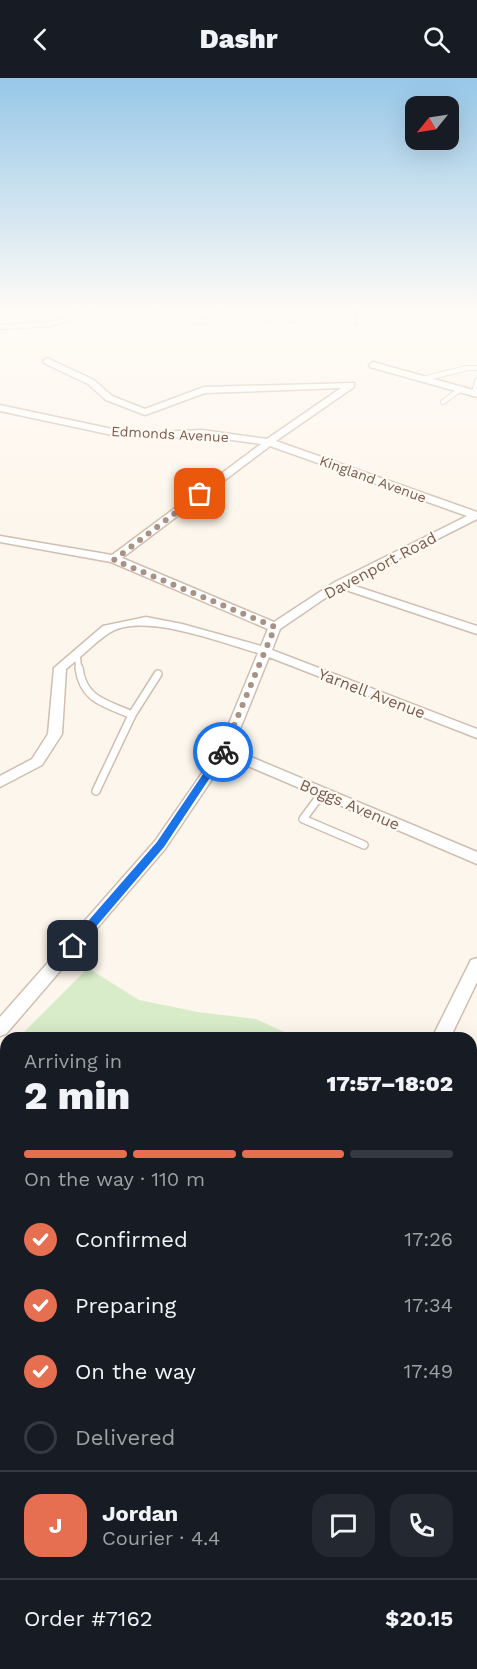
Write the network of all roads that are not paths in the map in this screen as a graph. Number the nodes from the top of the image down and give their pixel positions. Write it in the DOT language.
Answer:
graph roads {
  1 [pos="91,381"];
  2 [pos="431,381"];
  3 [pos="460,389"];
  4 [pos="476,393"];
  5 [pos="443,402"];
  6 [pos="0,408"];
  7 [pos="269,442"];
  8 [pos="476,516"];
  9 [pos="0,539"];
  10 [pos="114,560"];
  11 [pos="339,584"];
  12 [pos="275,627"];
  13 [pos="477,630"];
  14 [pos="267,652"];
  15 [pos="77,654"];
  16 [pos="158,674"];
  17 [pos="132,715"];
  18 [pos="477,735"];
  19 [pos="224,751"];
  20 [pos="0,782"];
  21 [pos="96,791"];
  22 [pos="323,792"];
  23 [pos="364,845"];
  24 [pos="477,858"];
  25 [pos="477,965"];
  26 [pos="0,1029"];
  27 [pos="444,1032"];
  1 -- 7 [label="street"];
  2 -- 3 [label="street"];
  3 -- 4 [label="street"];
  3 -- 5 [label="lane"];
  6 -- 7 [label="street, Edmonds Avenue"];
  7 -- 8 [label="street, Kingland Avenue"];
  7 -- 10 [label="street"];
  8 -- 11 [label="street, Davenport Road"];
  9 -- 10 [label="street"];
  10 -- 12 [label="street"];
  11 -- 12 [label="street, Davenport Road"];
  11 -- 13 [label="street"];
  12 -- 14 [label="street"];
  14 -- 15 [label="street, Yarnell Avenue"];
  14 -- 18 [label="street, Yarnell Avenue"];
  14 -- 19 [label="street"];
  15 -- 17 [label="lane"];
  15 -- 20 [label="street, Yarnell Avenue"];
  16 -- 17 [label="lane"];
  17 -- 21 [label="lane"];
  19 -- 22 [label="street, Boggs Avenue"];
  19 -- 26 [label="street"];
  22 -- 23 [label="lane"];
  22 -- 24 [label="street, Boggs Avenue"];
  25 -- 27 [label="street"];
}
